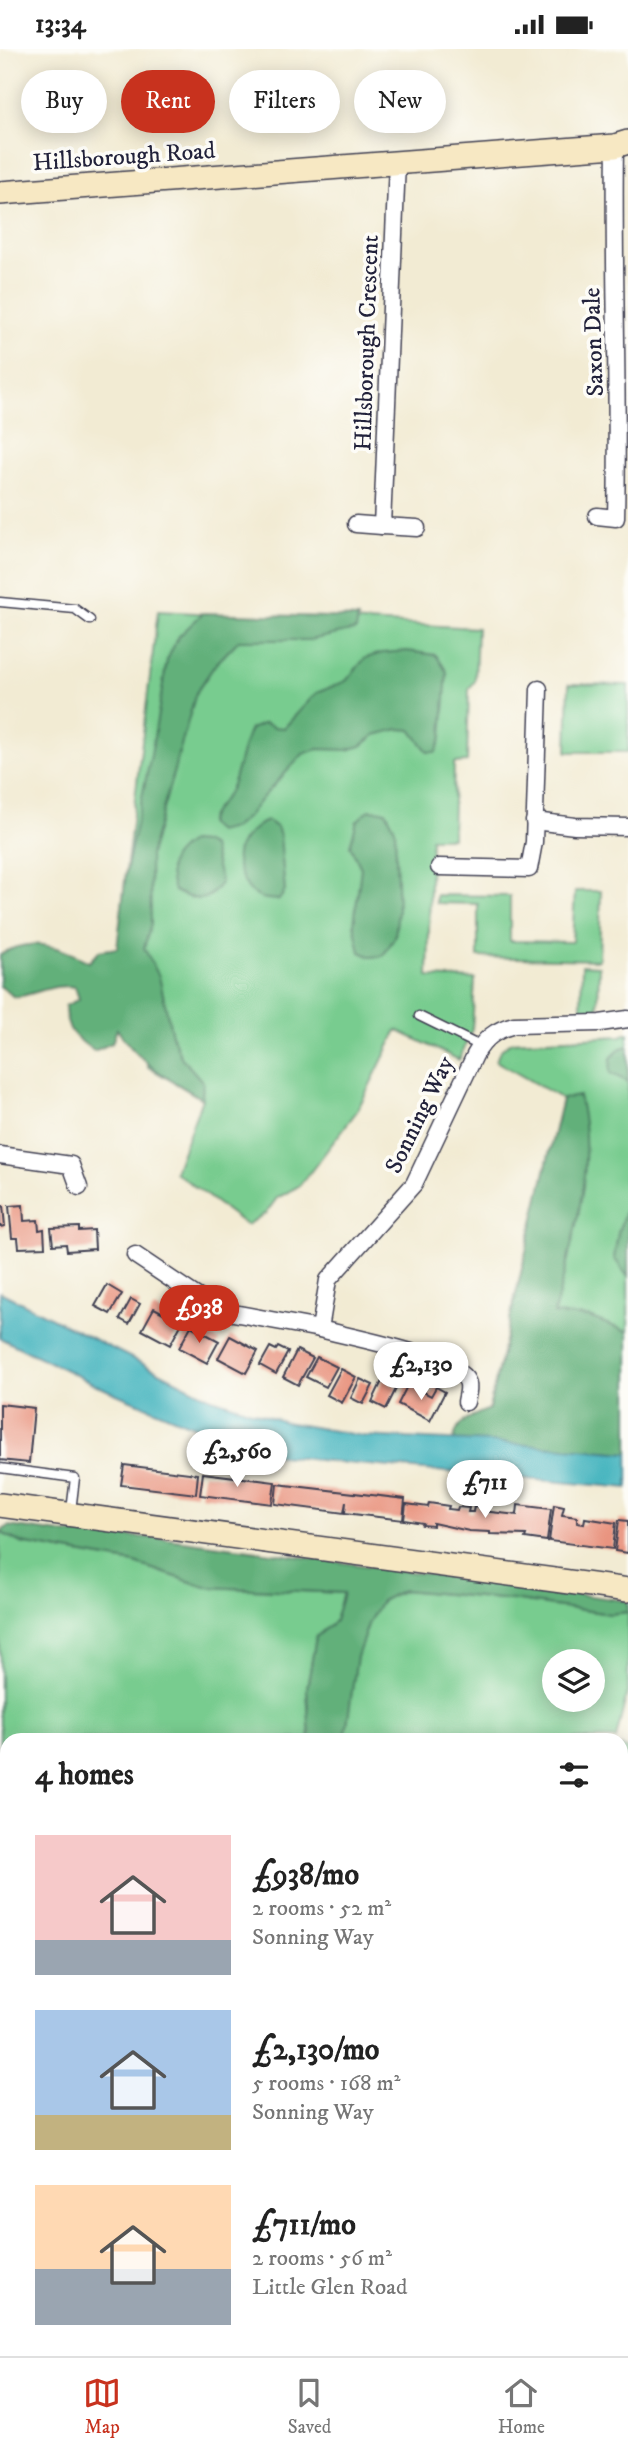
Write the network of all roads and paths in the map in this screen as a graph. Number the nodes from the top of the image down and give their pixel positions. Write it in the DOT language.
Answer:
graph roads {
  1 [pos="622,144"];
  2 [pos="397,162"];
  3 [pos="0,193"];
  4 [pos="597,516"];
  5 [pos="356,524"];
  6 [pos="382,526"];
  7 [pos="417,528"];
  8 [pos="0,602"];
  9 [pos="89,620"];
  10 [pos="539,689"];
  11 [pos="534,821"];
  12 [pos="628,827"];
  13 [pos="439,867"];
  14 [pos="419,1016"];
  15 [pos="628,1019"];
  16 [pos="480,1046"];
  17 [pos="0,1155"];
  18 [pos="79,1188"];
  19 [pos="135,1255"];
  20 [pos="320,1329"];
  21 [pos="466,1402"];
  22 [pos="0,1468"];
  23 [pos="0,1505"];
  24 [pos="70,1514"];
  25 [pos="628,1590"];
  1 -- 2 [label="main road, Hillsborough Road"];
  1 -- 4 [label="street, Saxon Dale"];
  2 -- 3 [label="main road, Hillsborough Road"];
  2 -- 6 [label="street, Hillsborough Crescent"];
  5 -- 6 [label="street"];
  6 -- 7 [label="street"];
  8 -- 9 [label="lane"];
  10 -- 11 [label="street"];
  11 -- 12 [label="street"];
  11 -- 13 [label="street"];
  14 -- 16 [label="lane"];
  15 -- 16 [label="street, Sonning Way"];
  16 -- 20 [label="street, Sonning Way"];
  17 -- 18 [label="street"];
  19 -- 20 [label="street"];
  20 -- 21 [label="street"];
  22 -- 24 [label="lane"];
  23 -- 24 [label="main road"];
  24 -- 25 [label="main road"];
}
